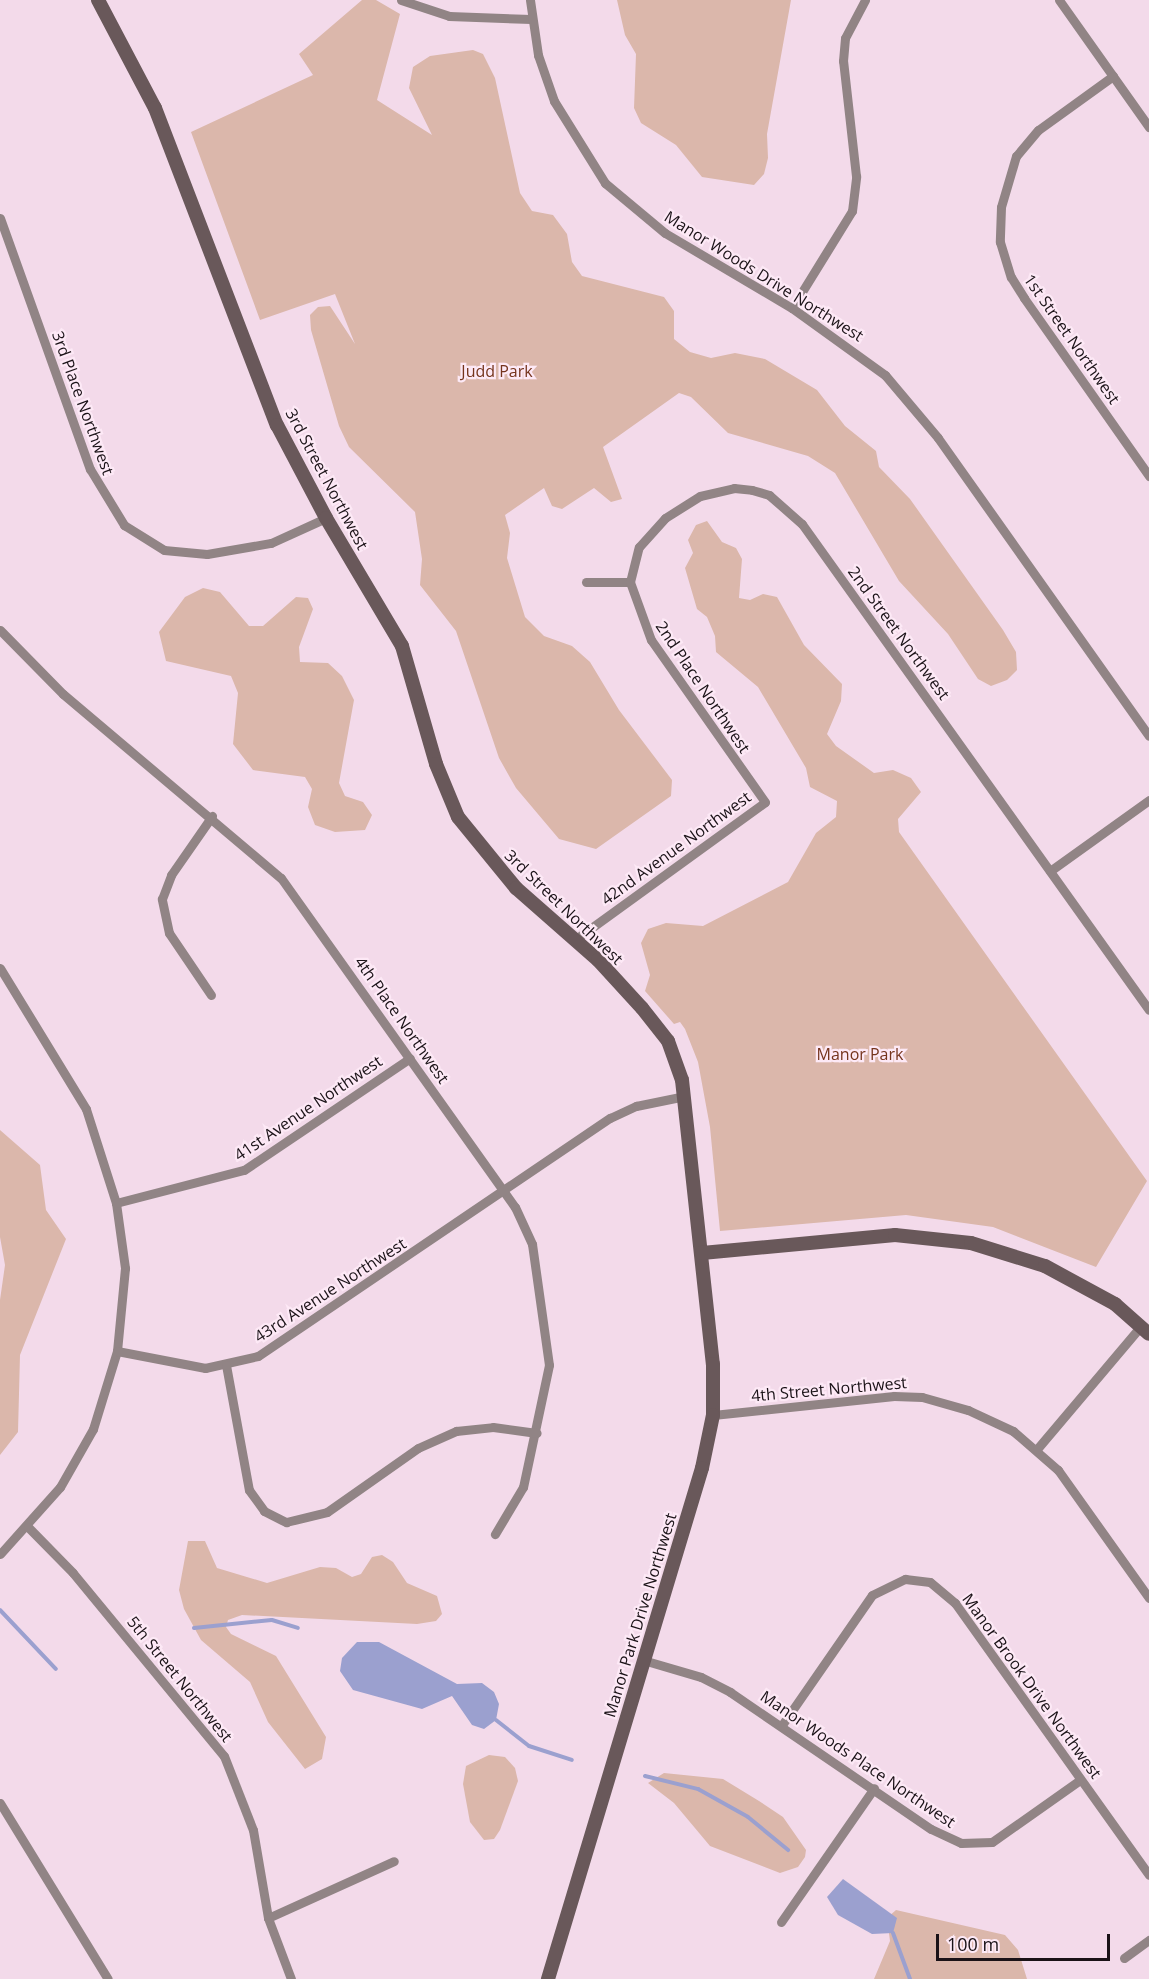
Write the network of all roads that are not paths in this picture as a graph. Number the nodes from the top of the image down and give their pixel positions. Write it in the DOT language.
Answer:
graph roads {
  1 [pos="98,0"];
  2 [pos="401,0"];
  3 [pos="530,0"];
  4 [pos="865,0"];
  5 [pos="1059,0"];
  6 [pos="531,19"];
  7 [pos="1113,76"];
  8 [pos="1149,127"];
  9 [pos="0,218"];
  10 [pos="792,308"];
  11 [pos="1149,476"];
  12 [pos="326,518"];
  13 [pos="586,582"];
  14 [pos="630,582"];
  15 [pos="0,630"];
  16 [pos="1149,736"];
  17 [pos="1149,800"];
  18 [pos="765,802"];
  19 [pos="212,816"];
  20 [pos="1050,871"];
  21 [pos="576,939"];
  22 [pos="0,968"];
  23 [pos="211,995"];
  24 [pos="1149,1010"];
  25 [pos="410,1058"];
  26 [pos="686,1096"];
  27 [pos="505,1191"];
  28 [pos="116,1203"];
  29 [pos="702,1253"];
  30 [pos="1145,1330"];
  31 [pos="117,1351"];
  32 [pos="226,1365"];
  33 [pos="713,1415"];
  34 [pos="537,1432"];
  35 [pos="1037,1449"];
  36 [pos="28,1527"];
  37 [pos="495,1534"];
  38 [pos="0,1554"];
  39 [pos="1149,1598"];
  40 [pos="643,1660"];
  41 [pos="782,1725"];
  42 [pos="1080,1780"];
  43 [pos="874,1788"];
  44 [pos="0,1803"];
  45 [pos="394,1861"];
  46 [pos="1149,1875"];
  47 [pos="268,1918"];
  48 [pos="781,1922"];
  49 [pos="1149,1940"];
  50 [pos="1124,1958"];
  51 [pos="108,1979"];
  52 [pos="291,1979"];
  53 [pos="548,1979"];
  1 -- 12 [label="street, 3rd Street Northwest"];
  2 -- 6 [label="street"];
  3 -- 6 [label="street, Manor Woods Drive Northwest"];
  4 -- 10 [label="street"];
  5 -- 7 [label="street"];
  6 -- 10 [label="street, Manor Woods Drive Northwest"];
  7 -- 8 [label="street"];
  7 -- 11 [label="street, 1st Street Northwest"];
  9 -- 12 [label="street, 3rd Place Northwest"];
  10 -- 16 [label="street, Manor Woods Drive Northwest"];
  12 -- 21 [label="street, 3rd Street Northwest"];
  13 -- 14 [label="street"];
  14 -- 18 [label="street, 2nd Place Northwest"];
  14 -- 20 [label="street, 2nd Street Northwest"];
  15 -- 19 [label="street, 4th Place Northwest"];
  17 -- 20 [label="street"];
  18 -- 21 [label="street, 42nd Avenue Northwest"];
  19 -- 23 [label="street"];
  19 -- 25 [label="street, 4th Place Northwest"];
  20 -- 24 [label="street, 2nd Street Northwest"];
  21 -- 26 [label="street, 3rd Street Northwest"];
  22 -- 28 [label="street"];
  25 -- 27 [label="street, 4th Place Northwest"];
  25 -- 28 [label="street, 41st Avenue Northwest"];
  26 -- 27 [label="street, 43rd Avenue Northwest"];
  26 -- 29 [label="street, 3rd Street Northwest"];
  27 -- 32 [label="street, 43rd Avenue Northwest"];
  27 -- 34 [label="street, 4th Place Northwest"];
  28 -- 31 [label="street"];
  29 -- 30 [label="street"];
  29 -- 33 [label="street, Manor Park Drive Northwest"];
  30 -- 35 [label="street"];
  31 -- 32 [label="street, 43rd Avenue Northwest"];
  31 -- 36 [label="street"];
  32 -- 34 [label="street"];
  33 -- 35 [label="street, 4th Street Northwest"];
  33 -- 40 [label="street, Manor Park Drive Northwest"];
  34 -- 37 [label="street, 4th Place Northwest"];
  35 -- 39 [label="street, 4th Street Northwest"];
  36 -- 38 [label="street"];
  36 -- 47 [label="street, 5th Street Northwest"];
  40 -- 41 [label="street, Manor Woods Place Northwest"];
  40 -- 53 [label="street, Manor Park Drive Northwest"];
  41 -- 42 [label="street, Manor Brook Drive Northwest"];
  41 -- 43 [label="street, Manor Woods Place Northwest"];
  42 -- 43 [label="street, Manor Woods Place Northwest"];
  42 -- 46 [label="street, Manor Brook Drive Northwest"];
  43 -- 48 [label="street"];
  44 -- 51 [label="street"];
  45 -- 47 [label="street"];
  47 -- 52 [label="street, 5th Street Northwest"];
  49 -- 50 [label="street"];
}
